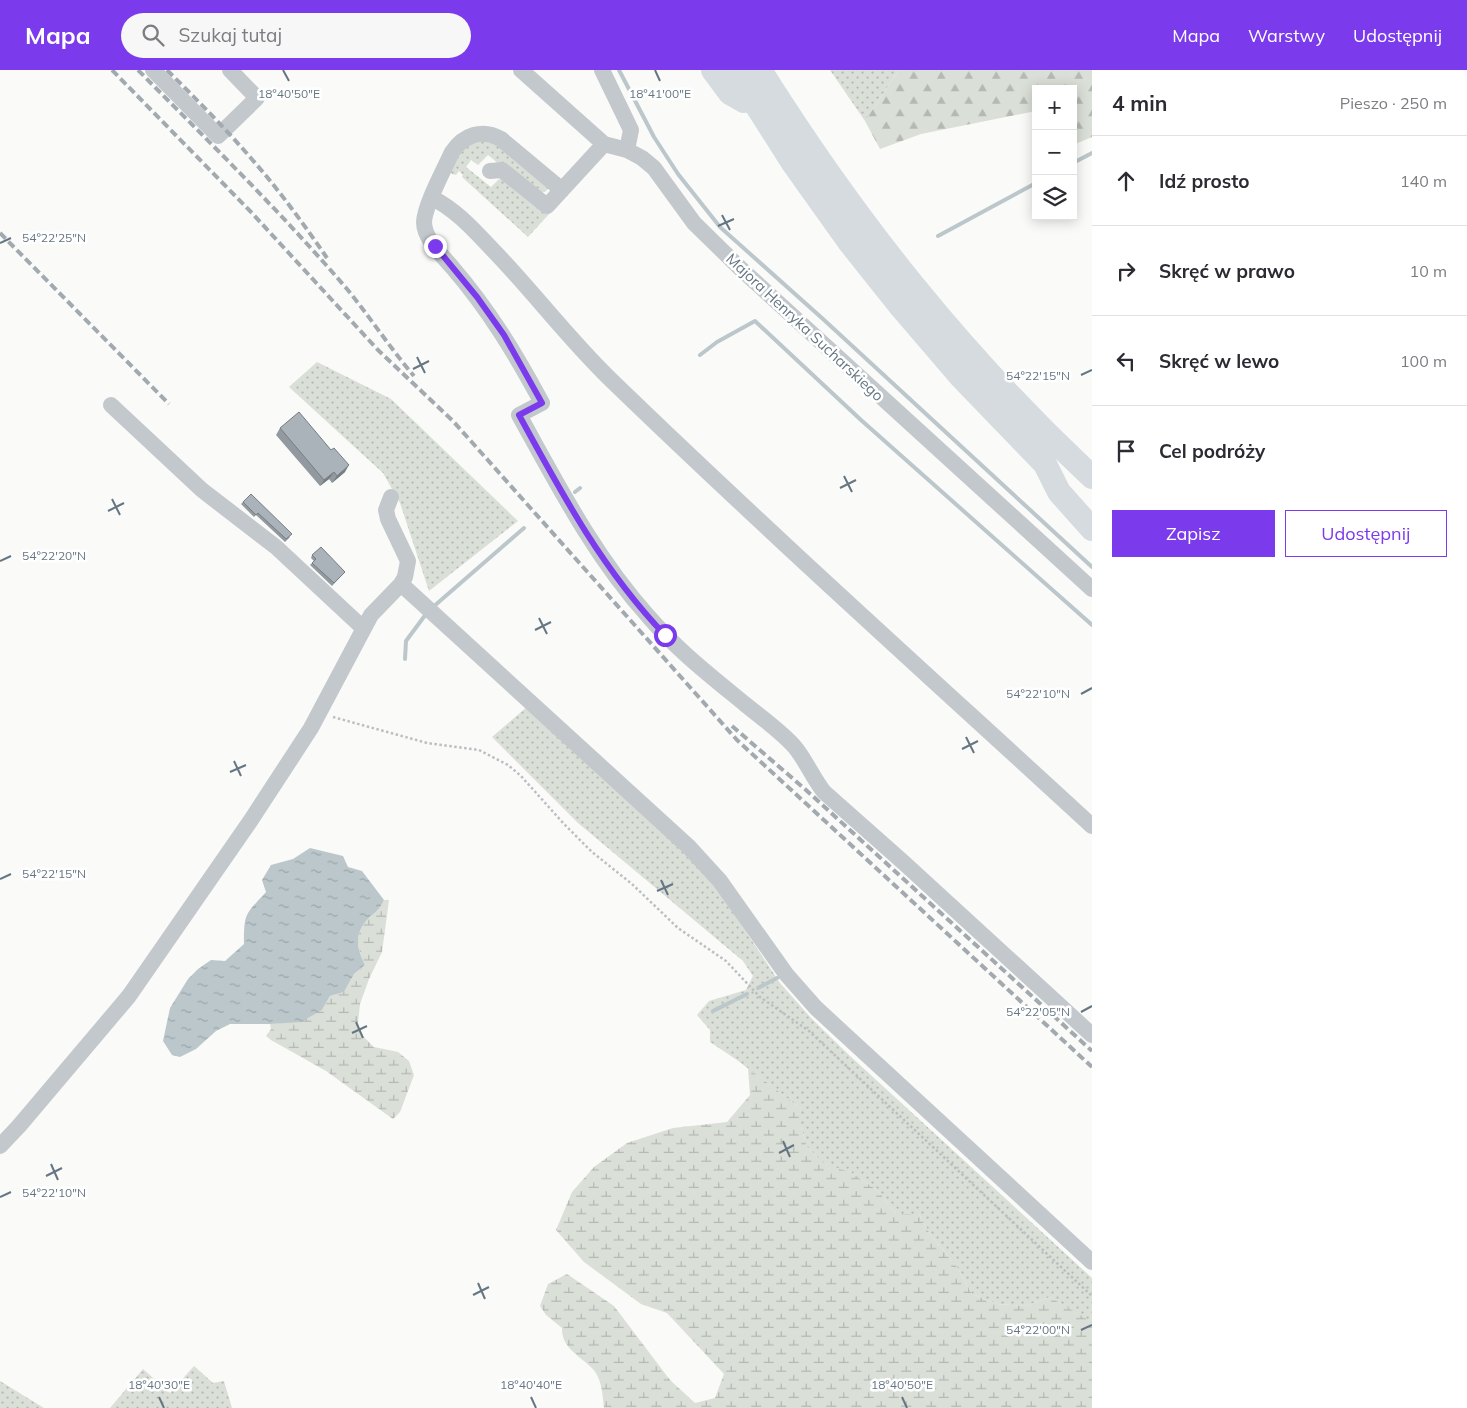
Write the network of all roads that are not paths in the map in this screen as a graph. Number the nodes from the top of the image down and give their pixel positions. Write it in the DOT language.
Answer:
graph roads {
  1 [pos="153,70"];
  2 [pos="230,70"];
  3 [pos="521,70"];
  4 [pos="602,70"];
  5 [pos="713,70"];
  6 [pos="734,70"];
  7 [pos="760,70"];
  8 [pos="780,70"];
  9 [pos="758,109"];
  10 [pos="784,109"];
  11 [pos="604,144"];
  12 [pos="627,150"];
  13 [pos="490,171"];
  14 [pos="562,190"];
  15 [pos="432,198"];
  16 [pos="111,405"];
  17 [pos="1092,477"];
  18 [pos="391,497"];
  19 [pos="1092,529"];
  20 [pos="401,584"];
  21 [pos="1092,589"];
  22 [pos="363,628"];
  23 [pos="1092,826"];
  24 [pos="1092,1034"];
  25 [pos="0,1146"];
  26 [pos="1092,1262"];
  1 -- 2 [label="street"];
  3 -- 11 [label="street, Majora Henryka Sucharskiego"];
  4 -- 12 [label="street"];
  5 -- 9 [label="highway"];
  6 -- 9 [label="highway"];
  7 -- 10 [label="highway"];
  8 -- 10 [label="highway"];
  9 -- 19 [label="highway"];
  10 -- 17 [label="highway"];
  11 -- 12 [label="street, Majora Henryka Sucharskiego"];
  11 -- 14 [label="street"];
  12 -- 21 [label="street, Majora Henryka Sucharskiego"];
  13 -- 14 [label="street"];
  14 -- 15 [label="street"];
  15 -- 23 [label="street"];
  15 -- 24 [label="street"];
  16 -- 22 [label="street"];
  18 -- 20 [label="street"];
  20 -- 22 [label="street"];
  20 -- 26 [label="street"];
  22 -- 25 [label="street"];
}
